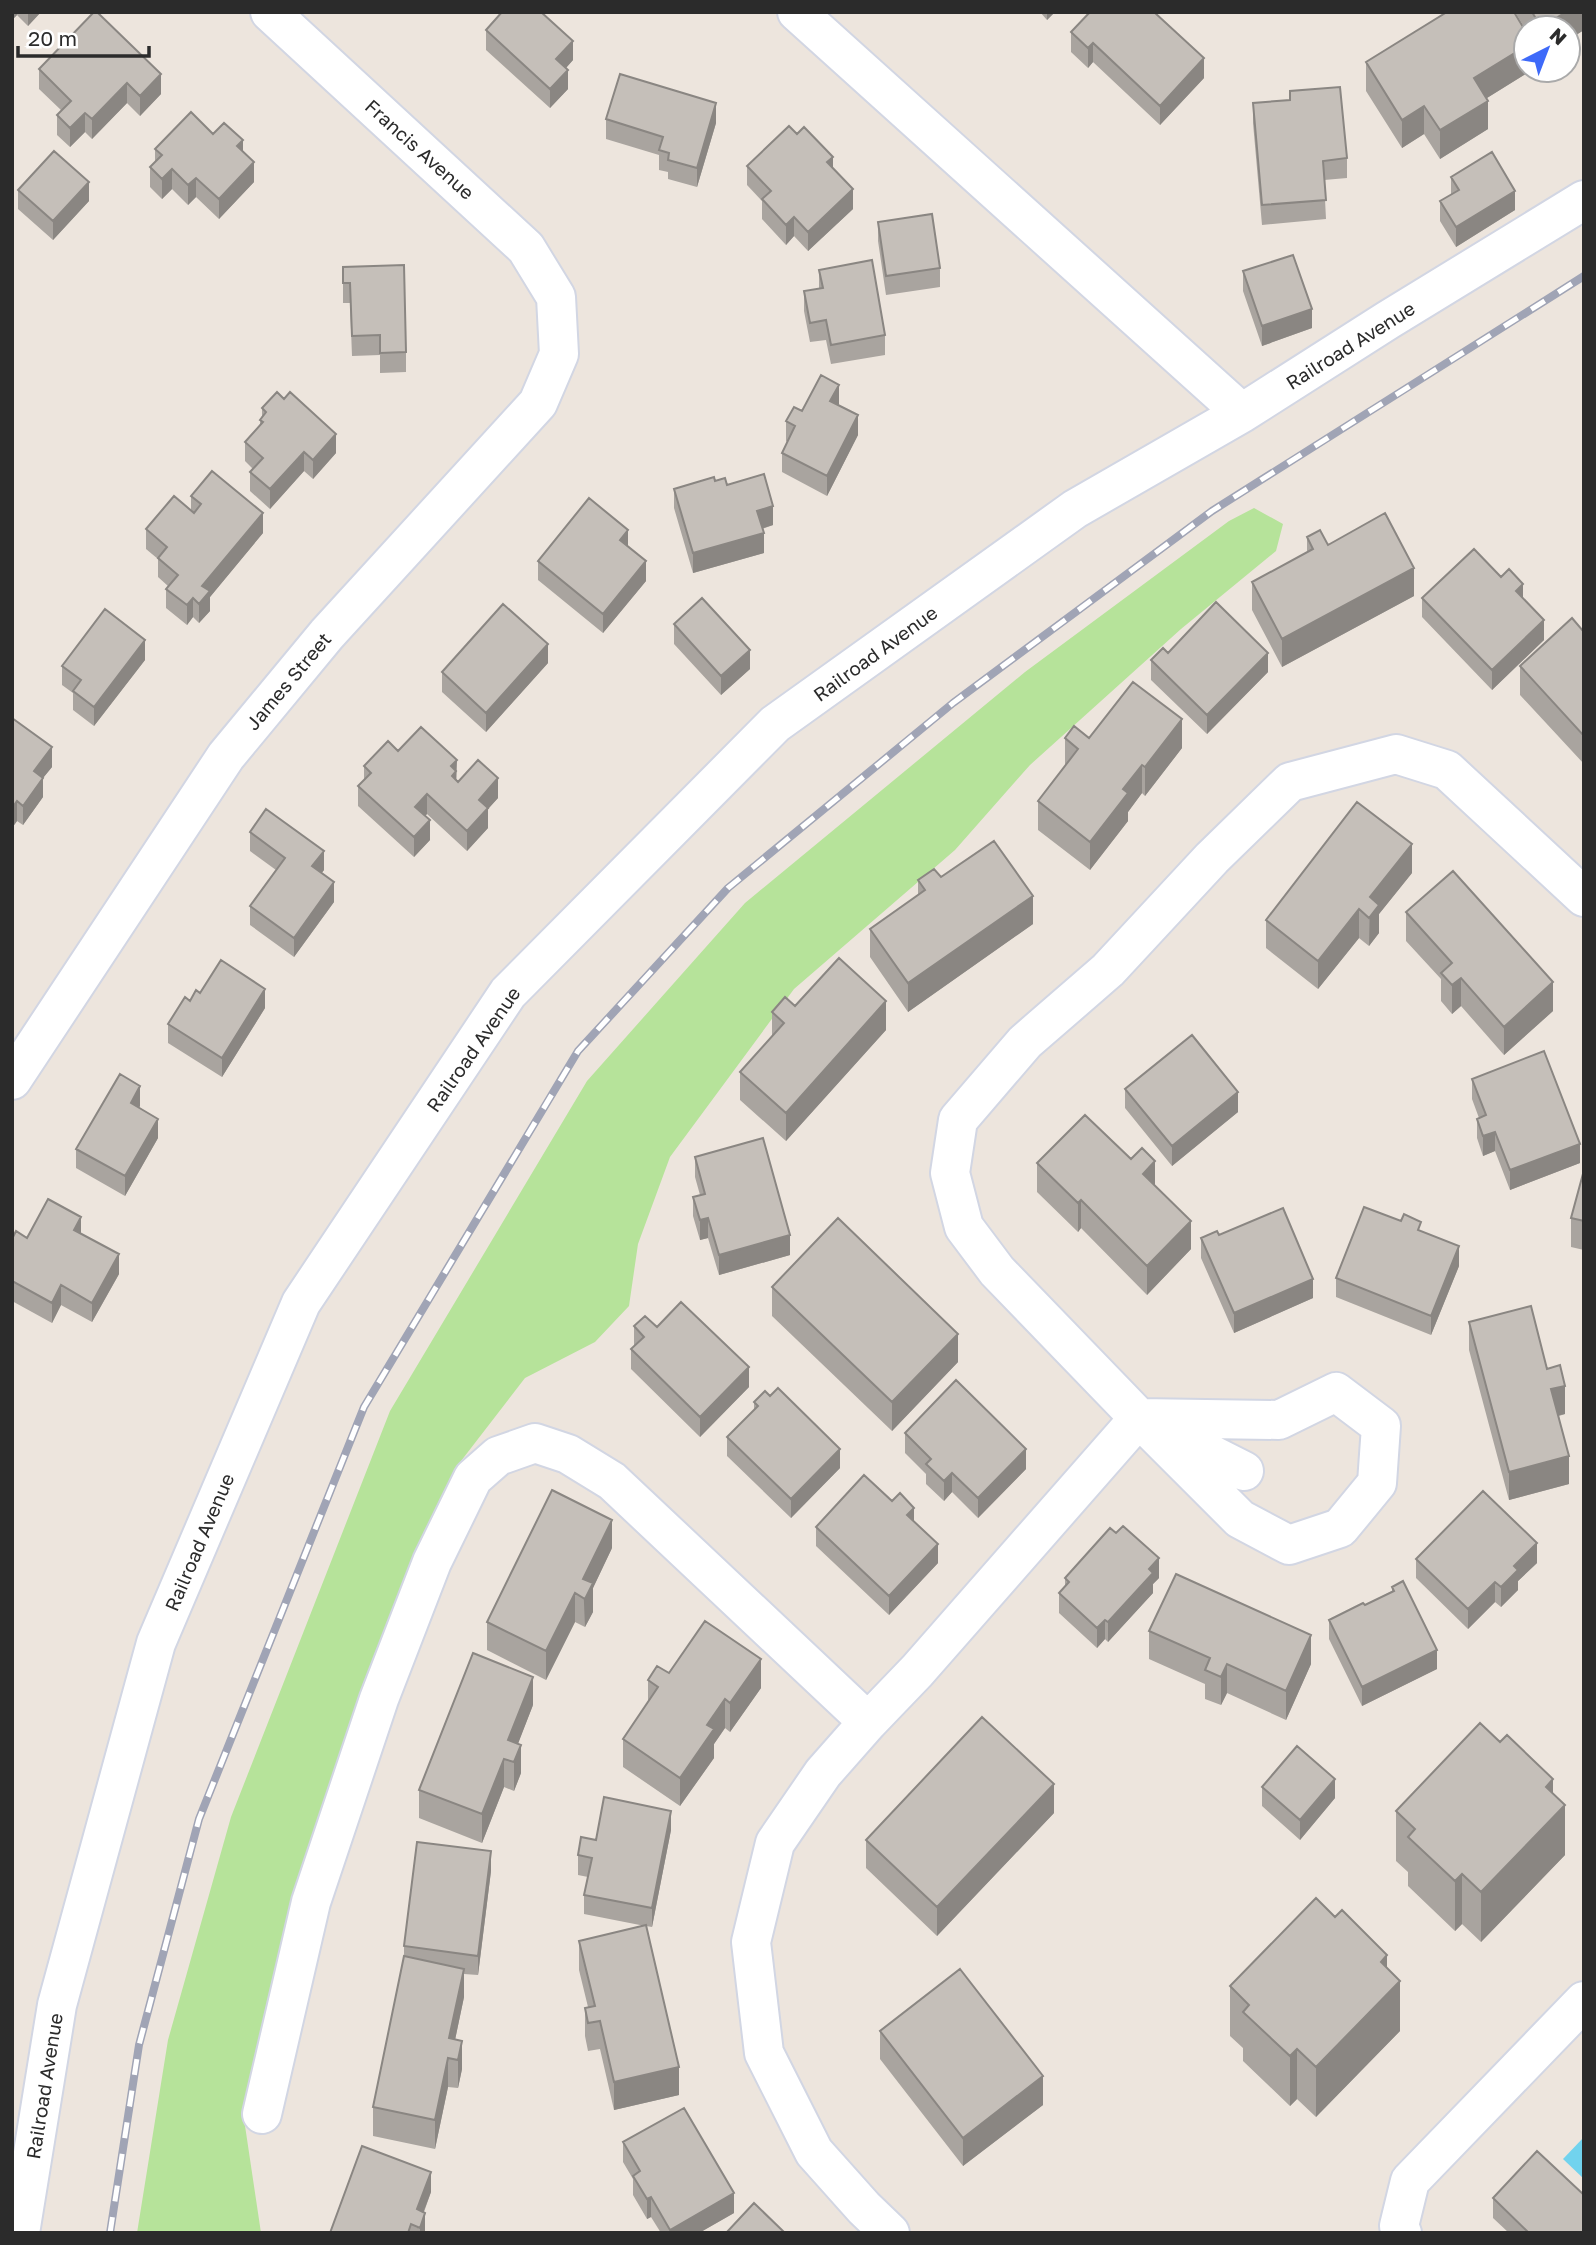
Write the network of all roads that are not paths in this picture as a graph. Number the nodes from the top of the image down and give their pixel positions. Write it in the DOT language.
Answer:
graph roads {
  1 [pos="270,12"];
  2 [pos="797,12"];
  3 [pos="1584,200"];
  4 [pos="556,297"];
  5 [pos="1242,414"];
  6 [pos="1584,897"];
  7 [pos="12,1080"];
  8 [pos="1139,1418"];
  9 [pos="1244,1471"];
  10 [pos="867,1722"];
  11 [pos="1584,2001"];
  12 [pos="262,2115"];
  13 [pos="20,2233"];
  14 [pos="890,2233"];
  15 [pos="1402,2233"];
  1 -- 4 [label="street, Francis Avenue"];
  2 -- 5 [label="street"];
  3 -- 5 [label="street, Railroad Avenue"];
  4 -- 7 [label="street, James Street"];
  5 -- 13 [label="street, Railroad Avenue"];
  6 -- 8 [label="street"];
  8 -- 8 [label="street"];
  8 -- 9 [label="street"];
  8 -- 10 [label="street"];
  10 -- 12 [label="street"];
  10 -- 14 [label="street"];
  11 -- 15 [label="street"];
}
